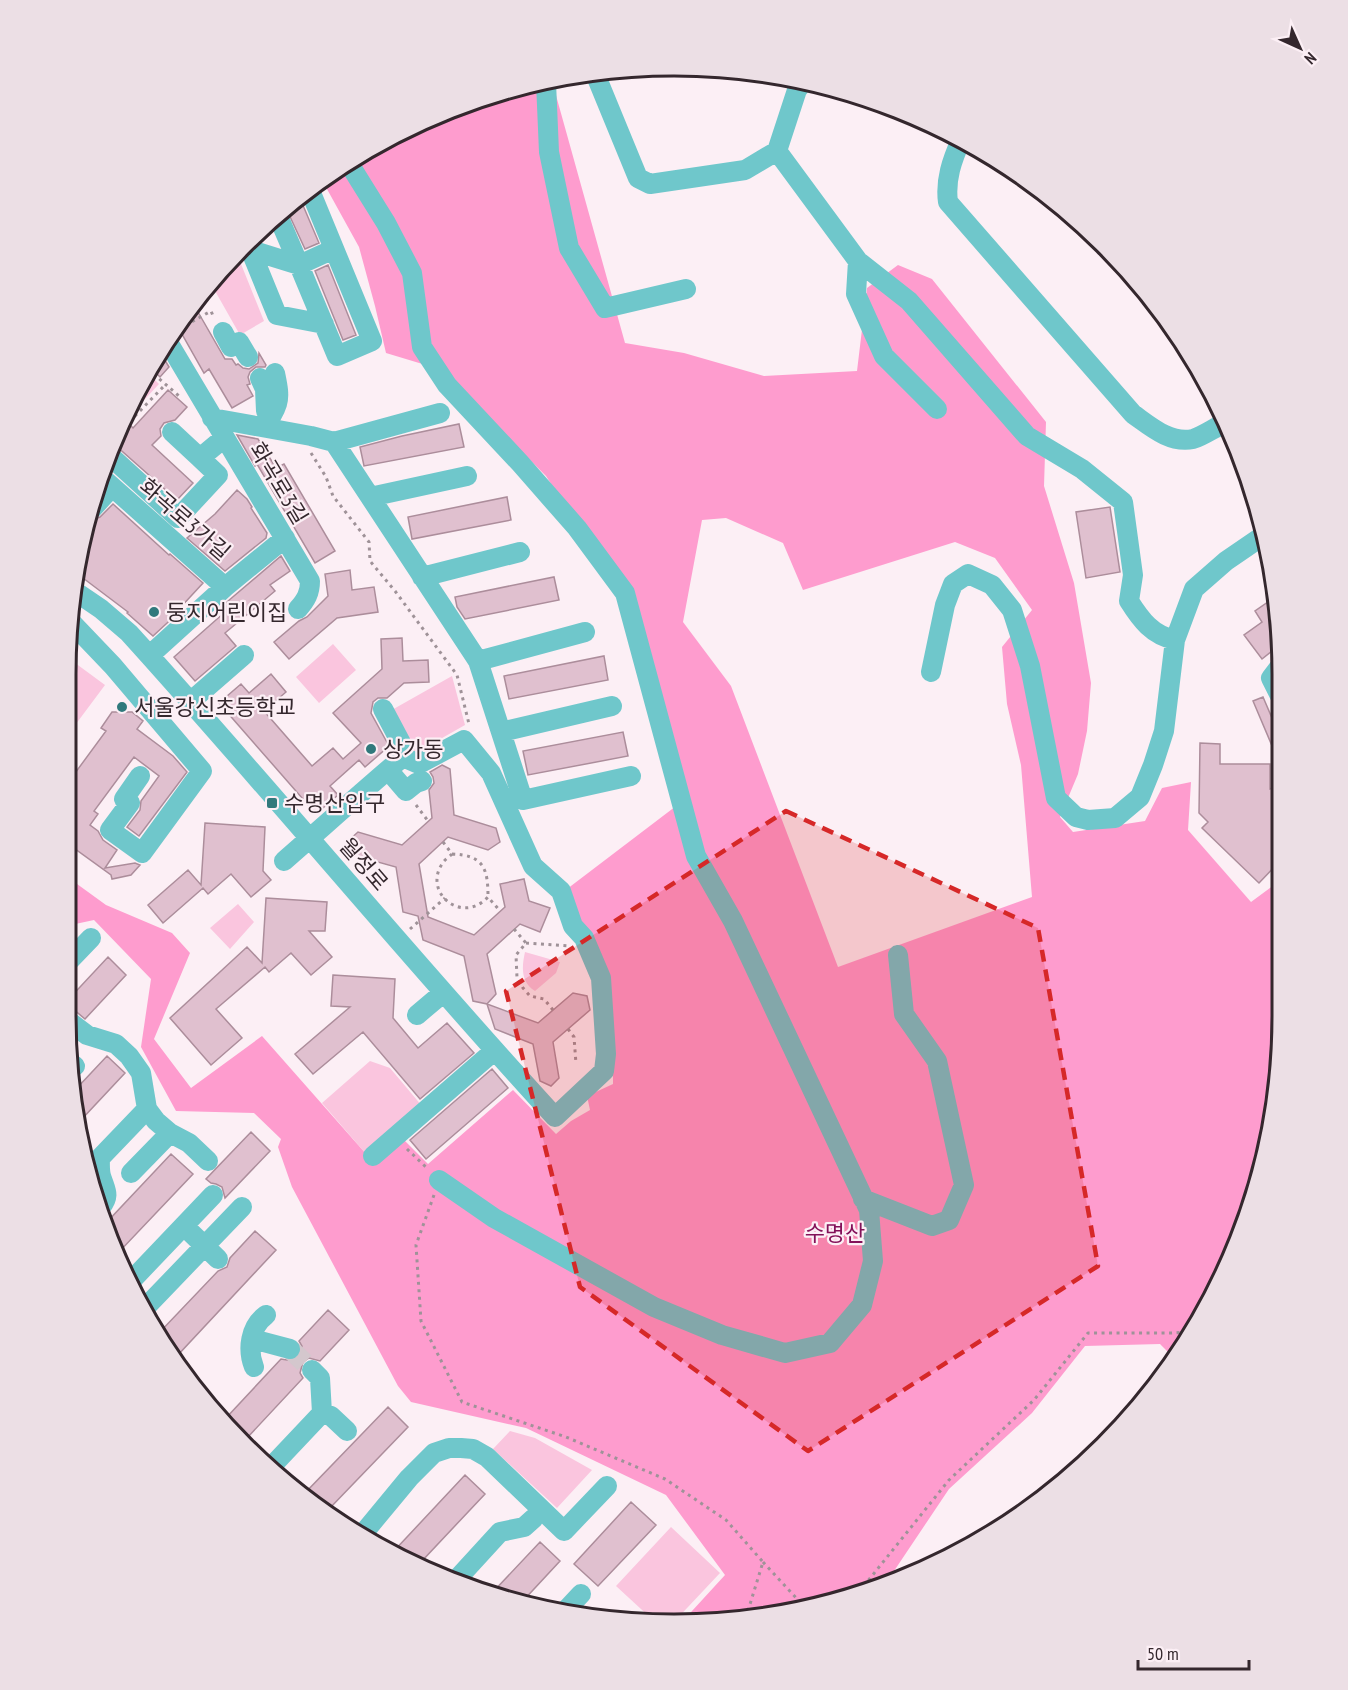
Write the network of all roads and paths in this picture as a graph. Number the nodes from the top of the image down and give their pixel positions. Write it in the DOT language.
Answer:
graph roads {
  1 [pos="598,82"];
  2 [pos="799,90"];
  3 [pos="546,91"];
  4 [pos="957,148"];
  5 [pos="777,151"];
  6 [pos="353,170"];
  7 [pos="313,198"];
  8 [pos="281,224"];
  9 [pos="334,249"];
  10 [pos="254,250"];
  11 [pos="250,254"];
  12 [pos="858,261"];
  13 [pos="299,265"];
  14 [pos="686,290"];
  15 [pos="191,322"];
  16 [pos="324,324"];
  17 [pos="223,332"];
  18 [pos="172,350"];
  19 [pos="248,357"];
  20 [pos="268,376"];
  21 [pos="156,377"];
  22 [pos="165,385"];
  23 [pos="185,401"];
  24 [pos="937,409"];
  25 [pos="440,413"];
  26 [pos="135,415"];
  27 [pos="212,418"];
  28 [pos="268,422"];
  29 [pos="1218,427"];
  30 [pos="172,432"];
  31 [pos="305,434"];
  32 [pos="224,438"];
  33 [pos="334,441"];
  34 [pos="200,458"];
  35 [pos="116,462"];
  36 [pos="467,476"];
  37 [pos="108,483"];
  38 [pos="370,497"];
  39 [pos="285,538"];
  40 [pos="1256,540"];
  41 [pos="520,552"];
  42 [pos="422,577"];
  43 [pos="225,586"];
  44 [pos="82,596"];
  45 [pos="298,609"];
  46 [pos="79,630"];
  47 [pos="585,632"];
  48 [pos="1175,640"];
  49 [pos="244,655"];
  50 [pos="150,656"];
  51 [pos="478,661"];
  52 [pos="931,672"];
  53 [pos="190,702"];
  54 [pos="612,706"];
  55 [pos="383,709"];
  56 [pos="501,732"];
  57 [pos="464,740"];
  58 [pos="408,758"];
  59 [pos="388,770"];
  60 [pos="140,776"];
  61 [pos="631,776"];
  62 [pos="414,786"];
  63 [pos="428,821"];
  64 [pos="310,838"];
  65 [pos="443,842"];
  66 [pos="452,854"];
  67 [pos="284,861"];
  68 [pos="488,897"];
  69 [pos="445,898"];
  70 [pos="500,911"];
  71 [pos="514,929"];
  72 [pos="91,938"];
  73 [pos="398,940"];
  74 [pos="526,943"];
  75 [pos="588,947"];
  76 [pos="76,954"];
  77 [pos="898,955"];
  78 [pos="443,993"];
  79 [pos="553,1010"];
  80 [pos="417,1015"];
  81 [pos="77,1027"];
  82 [pos="568,1029"];
  83 [pos="494,1051"];
  84 [pos="576,1064"];
  85 [pos="566,1088"];
  86 [pos="147,1109"];
  87 [pos="550,1112"];
  88 [pos="170,1133"];
  89 [pos="395,1137"];
  90 [pos="373,1156"];
  91 [pos="208,1161"];
  92 [pos="95,1163"];
  93 [pos="97,1171"];
  94 [pos="131,1173"];
  95 [pos="439,1180"];
  96 [pos="213,1195"];
  97 [pos="863,1199"];
  98 [pos="106,1200"];
  99 [pos="242,1207"];
  100 [pos="184,1226"];
  101 [pos="211,1252"];
  102 [pos="136,1276"];
  103 [pos="151,1303"];
  104 [pos="266,1315"];
  105 [pos="1180,1333"];
  106 [pos="252,1338"];
  107 [pos="290,1349"];
  108 [pos="254,1367"];
  109 [pos="312,1370"];
  110 [pos="322,1413"];
  111 [pos="348,1431"];
  112 [pos="276,1461"];
  113 [pos="608,1486"];
  114 [pos="534,1518"];
  115 [pos="367,1528"];
  116 [pos="763,1562"];
  117 [pos="462,1574"];
  118 [pos="867,1581"];
  119 [pos="581,1594"];
  120 [pos="798,1600"];
  121 [pos="571,1604"];
  122 [pos="749,1608"];
  1 -- 5 [label="street"];
  2 -- 5 [label="street"];
  3 -- 14 [label="street"];
  4 -- 29 [label="street"];
  5 -- 12 [label="street"];
  6 -- 97 [label="street"];
  7 -- 9 [label="street"];
  8 -- 13 [label="street"];
  9 -- 13 [label="street"];
  9 -- 16 [label="street"];
  10 -- 13 [label="street"];
  11 -- 16 [label="street"];
  12 -- 24 [label="street"];
  12 -- 48 [label="street"];
  13 -- 16 [label="street"];
  15 -- 17 [label="path"];
  17 -- 19 [label="street"];
  18 -- 27 [label="street, 화곡로3길"];
  20 -- 28 [label="street"];
  21 -- 22 [label="path"];
  22 -- 23 [label="path"];
  22 -- 26 [label="path"];
  25 -- 33 [label="street"];
  27 -- 28 [label="street, 화곡로3길"];
  27 -- 32 [label="street, 화곡로3길"];
  28 -- 31 [label="street, 화곡로3길"];
  30 -- 34 [label="street"];
  31 -- 33 [label="street, 화곡로3길"];
  31 -- 57 [label="path"];
  32 -- 34 [label="street"];
  32 -- 39 [label="street, 화곡로3길"];
  33 -- 38 [label="street"];
  34 -- 35 [label="street"];
  36 -- 38 [label="street"];
  37 -- 43 [label="street, 화곡로3가길"];
  38 -- 42 [label="street"];
  39 -- 43 [label="street"];
  39 -- 45 [label="street, 화곡로3길"];
  40 -- 48 [label="street"];
  41 -- 42 [label="street"];
  42 -- 51 [label="street"];
  43 -- 50 [label="street"];
  44 -- 50 [label="street, 월정로"];
  46 -- 60 [label="street"];
  47 -- 51 [label="street"];
  48 -- 52 [label="street"];
  49 -- 53 [label="street"];
  50 -- 53 [label="street, 월정로"];
  51 -- 56 [label="street"];
  53 -- 64 [label="street, 월정로"];
  54 -- 56 [label="street"];
  55 -- 58 [label="street"];
  56 -- 61 [label="street"];
  57 -- 58 [label="street"];
  57 -- 75 [label="street"];
  58 -- 59 [label="street"];
  59 -- 62 [label="street"];
  59 -- 64 [label="street"];
  62 -- 63 [label="path"];
  64 -- 67 [label="street"];
  64 -- 73 [label="street, 월정로"];
  65 -- 66 [label="path"];
  66 -- 68 [label="path"];
  66 -- 69 [label="path"];
  68 -- 69 [label="path"];
  68 -- 70 [label="path"];
  69 -- 73 [label="path"];
  71 -- 74 [label="path"];
  72 -- 76 [label="street"];
  73 -- 78 [label="street, 월정로"];
  74 -- 75 [label="path"];
  74 -- 79 [label="path"];
  75 -- 87 [label="street"];
  77 -- 97 [label="street"];
  78 -- 80 [label="street"];
  78 -- 83 [label="street, 월정로"];
  81 -- 86 [label="street"];
  82 -- 84 [label="path"];
  83 -- 87 [label="street, 월정로"];
  83 -- 89 [label="street"];
  85 -- 87 [label="street"];
  86 -- 88 [label="street"];
  86 -- 92 [label="street"];
  88 -- 91 [label="street"];
  88 -- 94 [label="street"];
  89 -- 90 [label="street"];
  89 -- 95 [label="path"];
  93 -- 98 [label="street"];
  95 -- 97 [label="street"];
  95 -- 116 [label="path"];
  96 -- 100 [label="street"];
  99 -- 101 [label="street"];
  100 -- 101 [label="street"];
  100 -- 102 [label="street"];
  101 -- 103 [label="street"];
  104 -- 106 [label="street"];
  105 -- 118 [label="path"];
  106 -- 107 [label="street"];
  106 -- 108 [label="street"];
  109 -- 110 [label="street"];
  110 -- 111 [label="street"];
  110 -- 112 [label="street"];
  113 -- 115 [label="street"];
  114 -- 117 [label="street"];
  116 -- 120 [label="path"];
  116 -- 122 [label="path"];
  119 -- 121 [label="street"];
}
